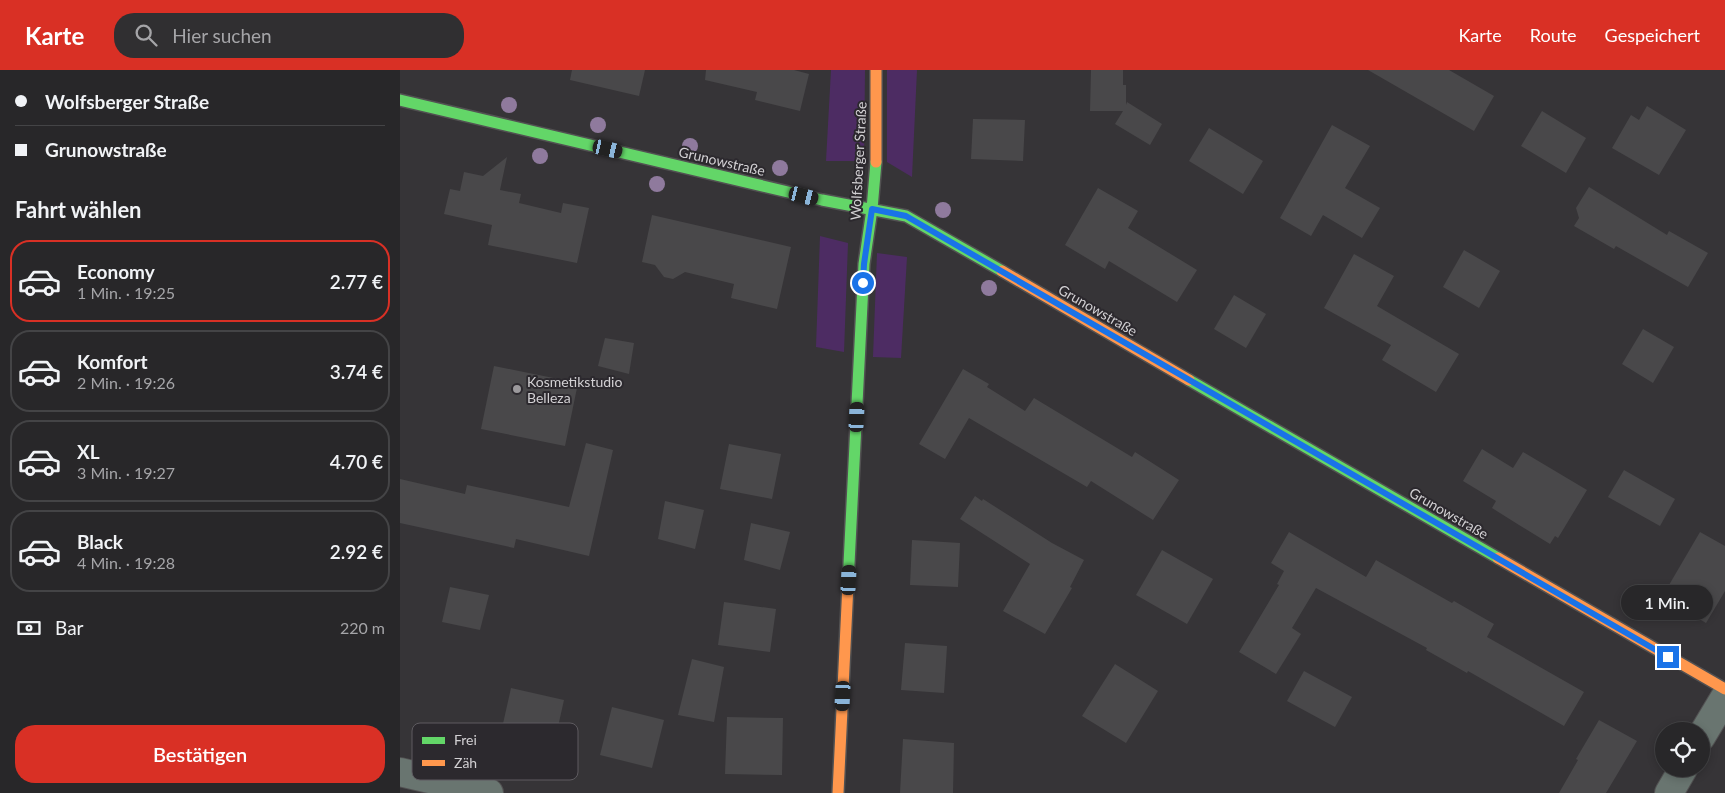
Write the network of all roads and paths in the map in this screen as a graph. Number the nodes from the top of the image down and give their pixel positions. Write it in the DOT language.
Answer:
graph roads {
  1 [pos="876,70"];
  2 [pos="400,100"];
  3 [pos="872,209"];
  4 [pos="1725,689"];
  5 [pos="1725,697"];
  6 [pos="1710,722"];
  7 [pos="1678,777"];
  8 [pos="434,780"];
  9 [pos="489,793"];
  10 [pos="838,793"];
  11 [pos="1669,793"];
  1 -- 3 [label="street, Wolfsberger Straße"];
  2 -- 3 [label="street, Grunowstraße"];
  3 -- 4 [label="street, Grunowstraße"];
  3 -- 10 [label="street, Wolfsberger Straße"];
  5 -- 6 [label="street"];
  7 -- 11 [label="street"];
  8 -- 9 [label="street"];
}
